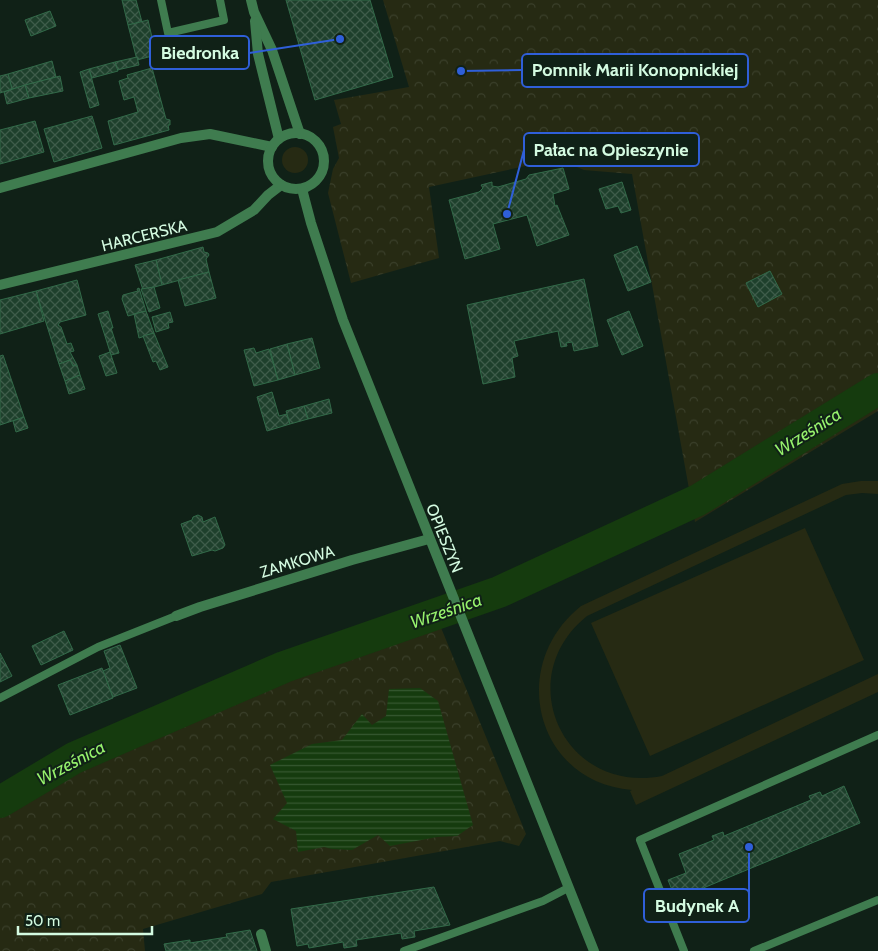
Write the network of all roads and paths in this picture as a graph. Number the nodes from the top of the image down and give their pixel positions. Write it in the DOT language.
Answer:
graph roads {
  1 [pos="161,0"];
  2 [pos="220,0"];
  3 [pos="251,0"];
  4 [pos="254,12"];
  5 [pos="300,134"];
  6 [pos="276,143"];
  7 [pos="281,185"];
  8 [pos="0,188"];
  9 [pos="302,189"];
  10 [pos="0,285"];
  11 [pos="429,539"];
  12 [pos="176,616"];
  13 [pos="0,698"];
  14 [pos="878,735"];
  15 [pos="568,888"];
  16 [pos="878,900"];
  17 [pos="261,934"];
  18 [pos="266,951"];
  19 [pos="404,951"];
  20 [pos="594,951"];
  21 [pos="684,951"];
  22 [pos="754,951"];
  1 -- 2 [label="lane"];
  3 -- 4 [label="street"];
  4 -- 5 [label="street"];
  4 -- 6 [label="street"];
  5 -- 6 [label="street"];
  5 -- 9 [label="street"];
  6 -- 7 [label="street"];
  6 -- 8 [label="street"];
  7 -- 9 [label="street"];
  7 -- 10 [label="street, HARCERSKA"];
  9 -- 11 [label="street, OPIESZYN"];
  11 -- 12 [label="street, ZAMKOWA"];
  11 -- 15 [label="street, OPIESZYN"];
  12 -- 13 [label="lane"];
  14 -- 21 [label="lane"];
  15 -- 19 [label="lane"];
  15 -- 20 [label="street, OPIESZYN"];
  16 -- 22 [label="lane"];
  17 -- 18 [label="street"];
}
